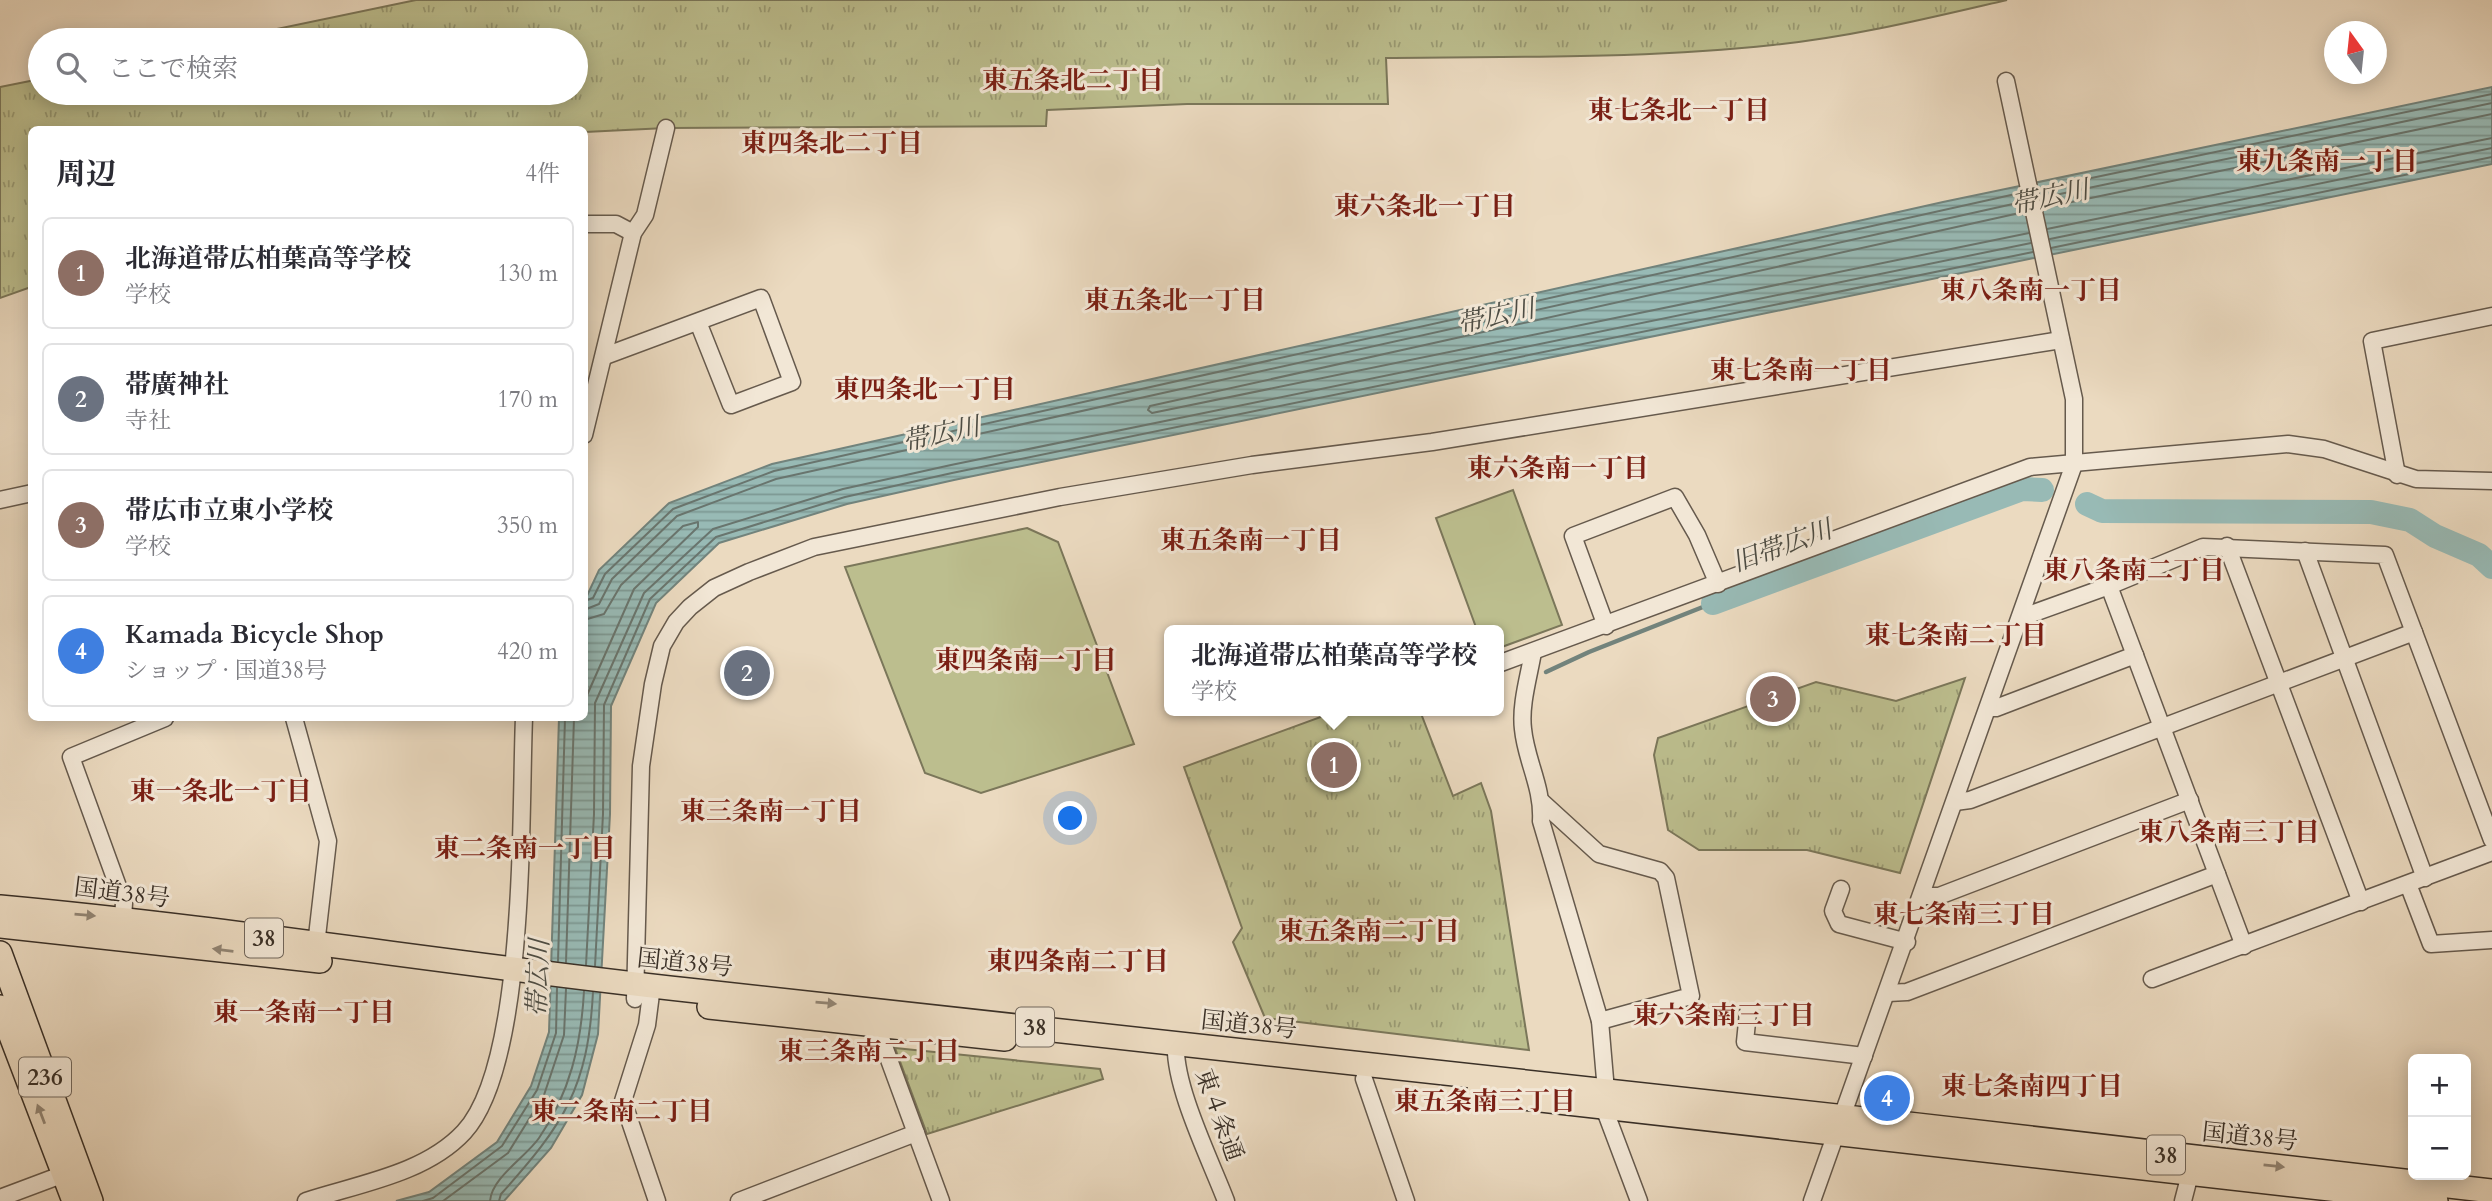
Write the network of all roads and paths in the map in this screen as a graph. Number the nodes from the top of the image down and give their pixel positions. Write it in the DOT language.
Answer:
graph roads {
  1 [pos="2006,81"];
  2 [pos="666,128"];
  3 [pos="588,224"];
  4 [pos="633,233"];
  5 [pos="2492,316"];
  6 [pos="698,322"];
  7 [pos="2060,336"];
  8 [pos="605,356"];
  9 [pos="589,398"];
  10 [pos="2074,464"];
  11 [pos="2397,475"];
  12 [pos="2492,481"];
  13 [pos="28,494"];
  14 [pos="0,500"];
  15 [pos="2227,546"];
  16 [pos="2305,551"];
  17 [pos="1718,584"];
  18 [pos="2109,586"];
  19 [pos="2020,618"];
  20 [pos="1606,626"];
  21 [pos="2414,632"];
  22 [pos="1533,652"];
  23 [pos="2134,655"];
  24 [pos="2343,660"];
  25 [pos="1504,662"];
  26 [pos="2278,684"];
  27 [pos="1988,708"];
  28 [pos="158,721"];
  29 [pos="295,721"];
  30 [pos="524,721"];
  31 [pos="2163,727"];
  32 [pos="2190,800"];
  33 [pos="1542,802"];
  34 [pos="1955,802"];
  35 [pos="2492,840"];
  36 [pos="2492,852"];
  37 [pos="2217,874"];
  38 [pos="2425,878"];
  39 [pos="2409,884"];
  40 [pos="1841,889"];
  41 [pos="1923,896"];
  42 [pos="2361,902"];
  43 [pos="0,907"];
  44 [pos="123,918"];
  45 [pos="0,926"];
  46 [pos="2492,940"];
  47 [pos="1907,942"];
  48 [pos="316,945"];
  49 [pos="2244,946"];
  50 [pos="0,953"];
  51 [pos="518,978"];
  52 [pos="2152,979"];
  53 [pos="643,993"];
  54 [pos="1888,993"];
  55 [pos="0,1007"];
  56 [pos="1748,1012"];
  57 [pos="873,1016"];
  58 [pos="1600,1021"];
  59 [pos="1175,1051"];
  60 [pos="1864,1056"];
  61 [pos="1364,1079"];
  62 [pos="1605,1099"];
  63 [pos="1838,1125"];
  64 [pos="916,1133"];
  65 [pos="64,1174"];
  66 [pos="2190,1174"];
  67 [pos="2492,1191"];
  68 [pos="0,1198"];
  69 [pos="2371,1198"];
  70 [pos="74,1201"];
  71 [pos="91,1201"];
  72 [pos="306,1201"];
  73 [pos="657,1201"];
  74 [pos="739,1201"];
  75 [pos="941,1201"];
  76 [pos="1226,1201"];
  77 [pos="1406,1201"];
  78 [pos="1639,1201"];
  79 [pos="1812,1201"];
  80 [pos="2183,1201"];
  81 [pos="2436,1201"];
  1 -- 7 [label="street"];
  2 -- 4 [label="street"];
  3 -- 4 [label="street"];
  4 -- 8 [label="street"];
  5 -- 11 [label="street"];
  6 -- 6 [label="street"];
  6 -- 8 [label="street"];
  7 -- 10 [label="street"];
  7 -- 53 [label="street"];
  8 -- 9 [label="street"];
  10 -- 11 [label="street"];
  10 -- 17 [label="street"];
  10 -- 19 [label="street"];
  11 -- 12 [label="street"];
  13 -- 14 [label="street"];
  15 -- 16 [label="street"];
  15 -- 18 [label="street"];
  15 -- 26 [label="street"];
  16 -- 21 [label="street"];
  16 -- 24 [label="street"];
  17 -- 20 [label="street"];
  17 -- 20 [label="street"];
  18 -- 19 [label="street"];
  18 -- 23 [label="street"];
  19 -- 27 [label="street"];
  20 -- 22 [label="street"];
  21 -- 24 [label="street"];
  21 -- 35 [label="street"];
  22 -- 25 [label="street"];
  22 -- 33 [label="street"];
  23 -- 27 [label="street"];
  23 -- 31 [label="street"];
  24 -- 26 [label="street"];
  24 -- 38 [label="street"];
  26 -- 31 [label="street"];
  26 -- 42 [label="street"];
  27 -- 34 [label="street"];
  28 -- 44 [label="street"];
  29 -- 48 [label="street"];
  30 -- 51 [label="street"];
  31 -- 32 [label="street"];
  31 -- 34 [label="street"];
  32 -- 37 [label="street"];
  32 -- 41 [label="street"];
  33 -- 58 [label="street"];
  33 -- 58 [label="street"];
  34 -- 41 [label="street"];
  36 -- 38 [label="street"];
  37 -- 49 [label="street"];
  37 -- 54 [label="street"];
  38 -- 39 [label="street"];
  39 -- 42 [label="street"];
  39 -- 46 [label="street"];
  40 -- 47 [label="street"];
  41 -- 47 [label="street"];
  42 -- 49 [label="street"];
  43 -- 44 [label="highway, 国道38号 / 38, one-way"];
  44 -- 48 [label="highway, 国道38号 / 38"];
  51 -- 45 [label="highway, 国道38号 / 38, one-way"];
  47 -- 54 [label="street"];
  48 -- 51 [label="highway, 国道38号 / 38"];
  49 -- 52 [label="street"];
  50 -- 71 [label="highway, 236"];
  51 -- 53 [label="highway, 国道38号 / 38"];
  51 -- 72 [label="street"];
  53 -- 57 [label="highway, 国道38号 / 38"];
  53 -- 73 [label="street"];
  54 -- 60 [label="street"];
  65 -- 55 [label="highway, 236, one-way"];
  56 -- 60 [label="street"];
  57 -- 59 [label="highway, 国道38号 / 38"];
  57 -- 64 [label="street"];
  58 -- 62 [label="street"];
  59 -- 61 [label="highway, 国道38号 / 38"];
  59 -- 62 [label="highway, 国道38号 / 38"];
  59 -- 76 [label="street, 東４条通"];
  60 -- 63 [label="street"];
  61 -- 62 [label="highway, 国道38号 / 38"];
  61 -- 77 [label="street"];
  62 -- 63 [label="highway, 国道38号 / 38"];
  62 -- 78 [label="street"];
  63 -- 66 [label="highway, 国道38号 / 38"];
  63 -- 67 [label="highway, 国道38号 / 38, one-way"];
  63 -- 79 [label="street"];
  64 -- 74 [label="street"];
  64 -- 75 [label="street"];
  65 -- 68 [label="street"];
  65 -- 70 [label="highway, 236"];
  66 -- 69 [label="highway, 国道38号 / 38"];
  66 -- 80 [label="street"];
  69 -- 81 [label="highway, 国道38号 / 38"];
}
